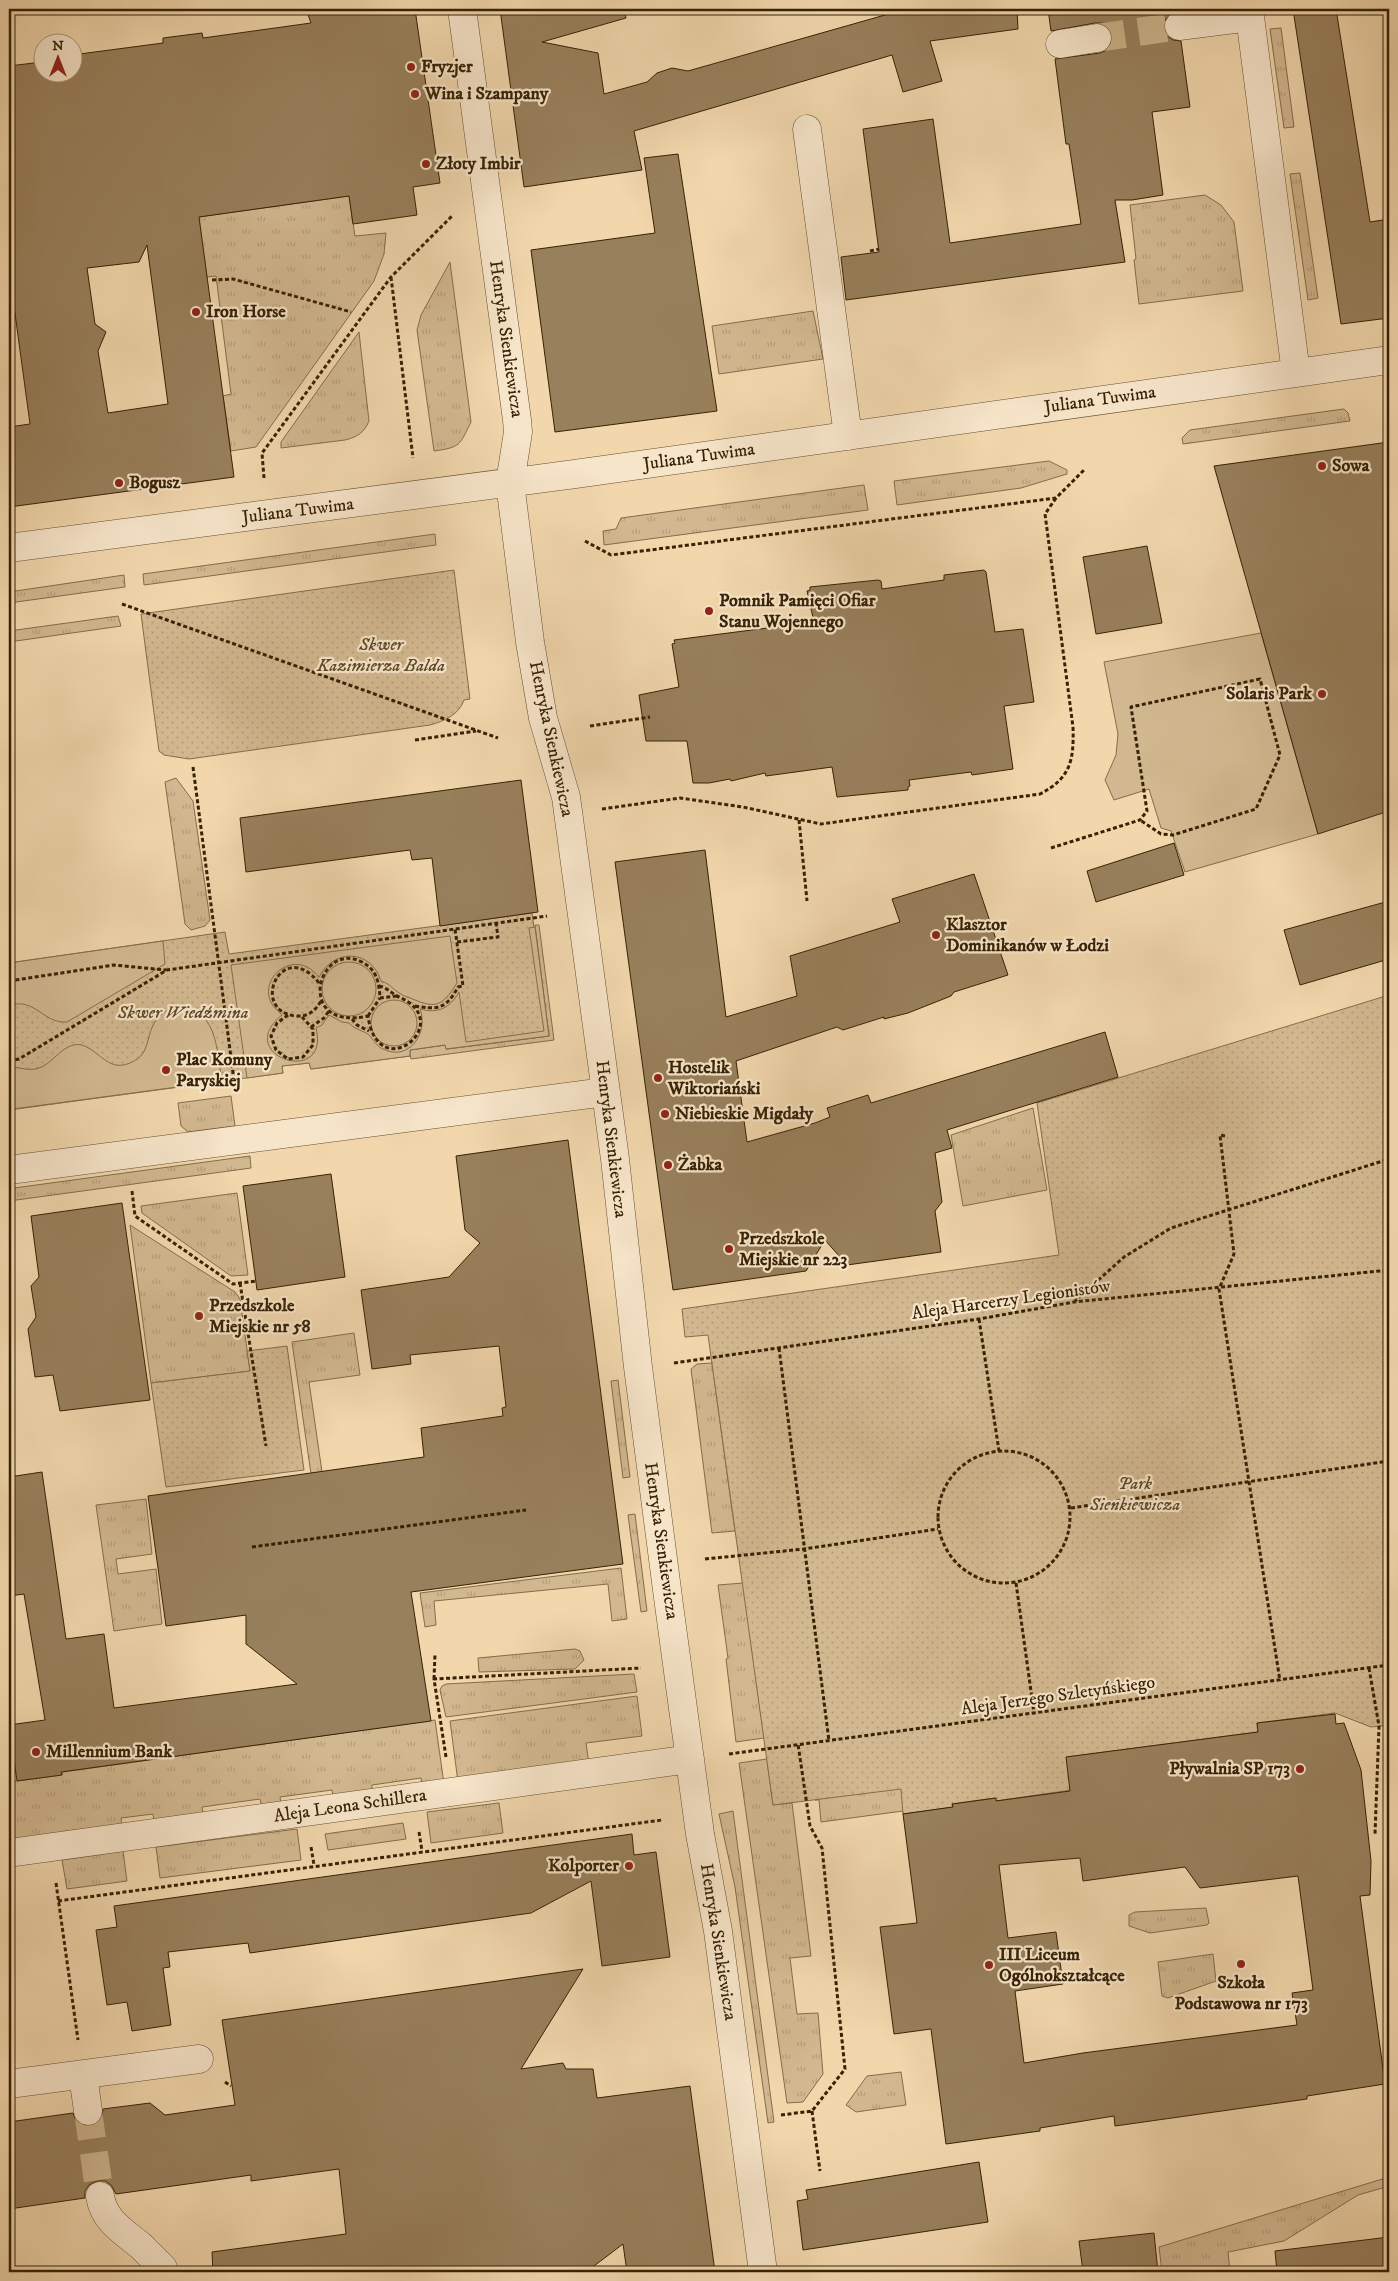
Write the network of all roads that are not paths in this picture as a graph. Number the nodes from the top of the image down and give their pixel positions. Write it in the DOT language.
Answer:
graph roads {
  1 [pos="462,9"];
  2 [pos="1250,13"];
  3 [pos="1179,26"];
  4 [pos="1097,38"];
  5 [pos="1060,44"];
  6 [pos="807,129"];
  7 [pos="1389,360"];
  8 [pos="1296,373"];
  9 [pos="848,436"];
  10 [pos="510,483"];
  11 [pos="9,548"];
  12 [pos="605,1092"];
  13 [pos="9,1170"];
  14 [pos="690,1759"];
  15 [pos="9,1853"];
  16 [pos="199,2059"];
  17 [pos="83,2075"];
  18 [pos="9,2084"];
  19 [pos="88,2111"];
  20 [pos="100,2196"];
  21 [pos="164,2272"];
  22 [pos="763,2272"];
  1 -- 10 [label="street, Henryka Sienkiewicza"];
  2 -- 3 [label="street"];
  2 -- 8 [label="street"];
  4 -- 5 [label="street"];
  6 -- 9 [label="street"];
  7 -- 8 [label="street, Juliana Tuwima"];
  8 -- 9 [label="street, Juliana Tuwima"];
  9 -- 10 [label="street, Juliana Tuwima"];
  10 -- 11 [label="street, Juliana Tuwima"];
  10 -- 12 [label="street, Henryka Sienkiewicza"];
  12 -- 13 [label="street"];
  12 -- 14 [label="street, Henryka Sienkiewicza"];
  14 -- 15 [label="street, Aleja Leona Schillera"];
  14 -- 22 [label="street, Henryka Sienkiewicza"];
  16 -- 17 [label="street"];
  17 -- 18 [label="street"];
  17 -- 19 [label="street"];
  20 -- 21 [label="street"];
}
